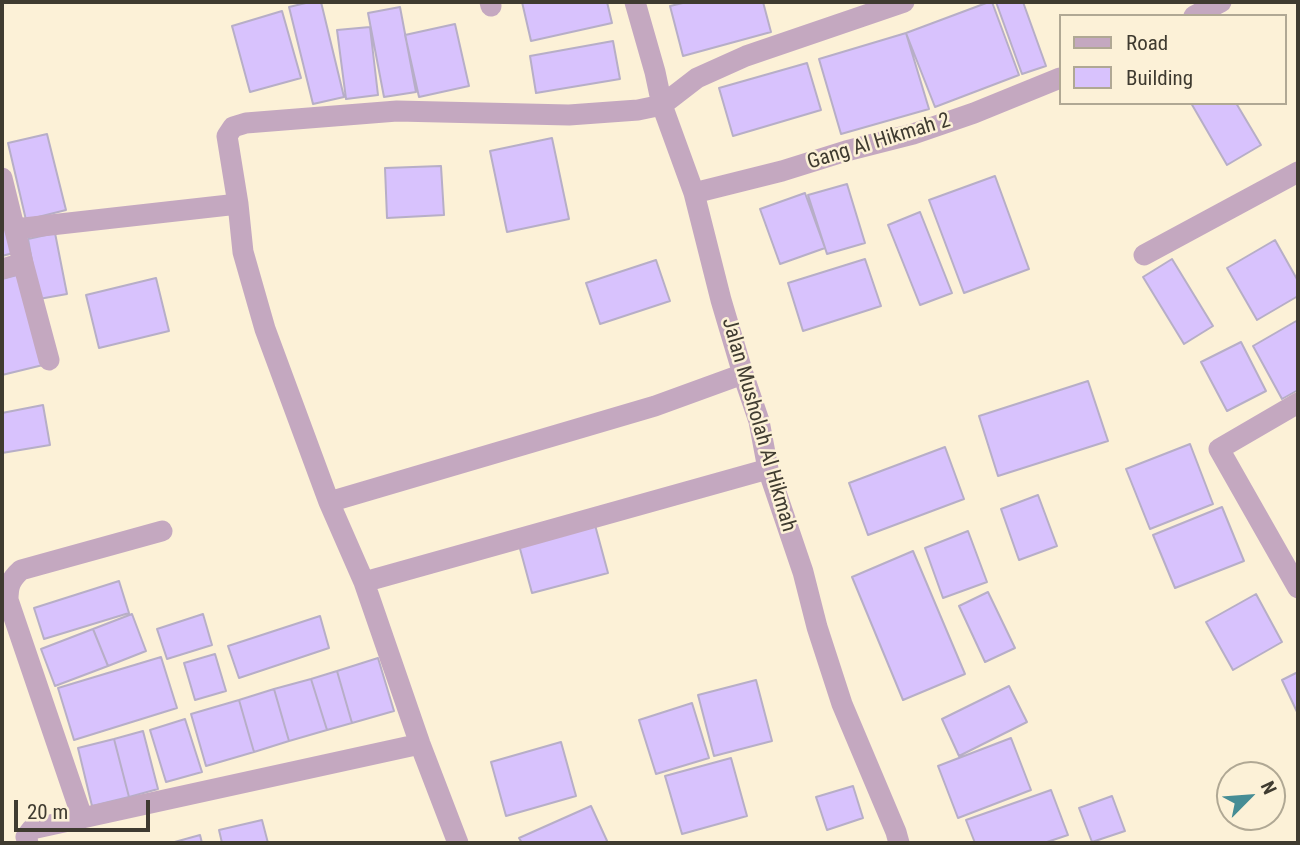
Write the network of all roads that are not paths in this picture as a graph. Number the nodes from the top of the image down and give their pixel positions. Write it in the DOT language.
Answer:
graph roads {
  1 [pos="635,2"];
  2 [pos="904,2"];
  3 [pos="1221,2"];
  4 [pos="1198,14"];
  5 [pos="1058,79"];
  6 [pos="662,105"];
  7 [pos="1298,172"];
  8 [pos="2,178"];
  9 [pos="694,193"];
  10 [pos="238,204"];
  11 [pos="15,229"];
  12 [pos="1144,256"];
  13 [pos="23,263"];
  14 [pos="2,269"];
  15 [pos="50,360"];
  16 [pos="743,374"];
  17 [pos="1298,403"];
  18 [pos="768,469"];
  19 [pos="329,502"];
  20 [pos="162,531"];
  21 [pos="364,582"];
  22 [pos="1298,588"];
  23 [pos="420,744"];
  24 [pos="82,817"];
  25 [pos="28,843"];
  26 [pos="458,843"];
  27 [pos="899,843"];
  1 -- 6 [label="street, Jalan Musholah Al Hikmah"];
  2 -- 6 [label="street"];
  3 -- 4 [label="street"];
  5 -- 9 [label="street, Gang Al Hikmah 2"];
  6 -- 9 [label="street, Jalan Musholah Al Hikmah"];
  6 -- 10 [label="street"];
  7 -- 12 [label="street"];
  8 -- 11 [label="street"];
  9 -- 16 [label="street, Jalan Musholah Al Hikmah"];
  10 -- 11 [label="street"];
  10 -- 19 [label="street"];
  11 -- 13 [label="street"];
  13 -- 14 [label="street"];
  13 -- 15 [label="street"];
  16 -- 18 [label="street, Jalan Musholah Al Hikmah"];
  16 -- 19 [label="street"];
  17 -- 22 [label="street"];
  18 -- 21 [label="street"];
  18 -- 27 [label="street, Jalan Musholah Al Hikmah"];
  19 -- 21 [label="street"];
  20 -- 24 [label="street"];
  21 -- 23 [label="street"];
  23 -- 24 [label="street"];
  23 -- 26 [label="street"];
  24 -- 25 [label="street"];
}
